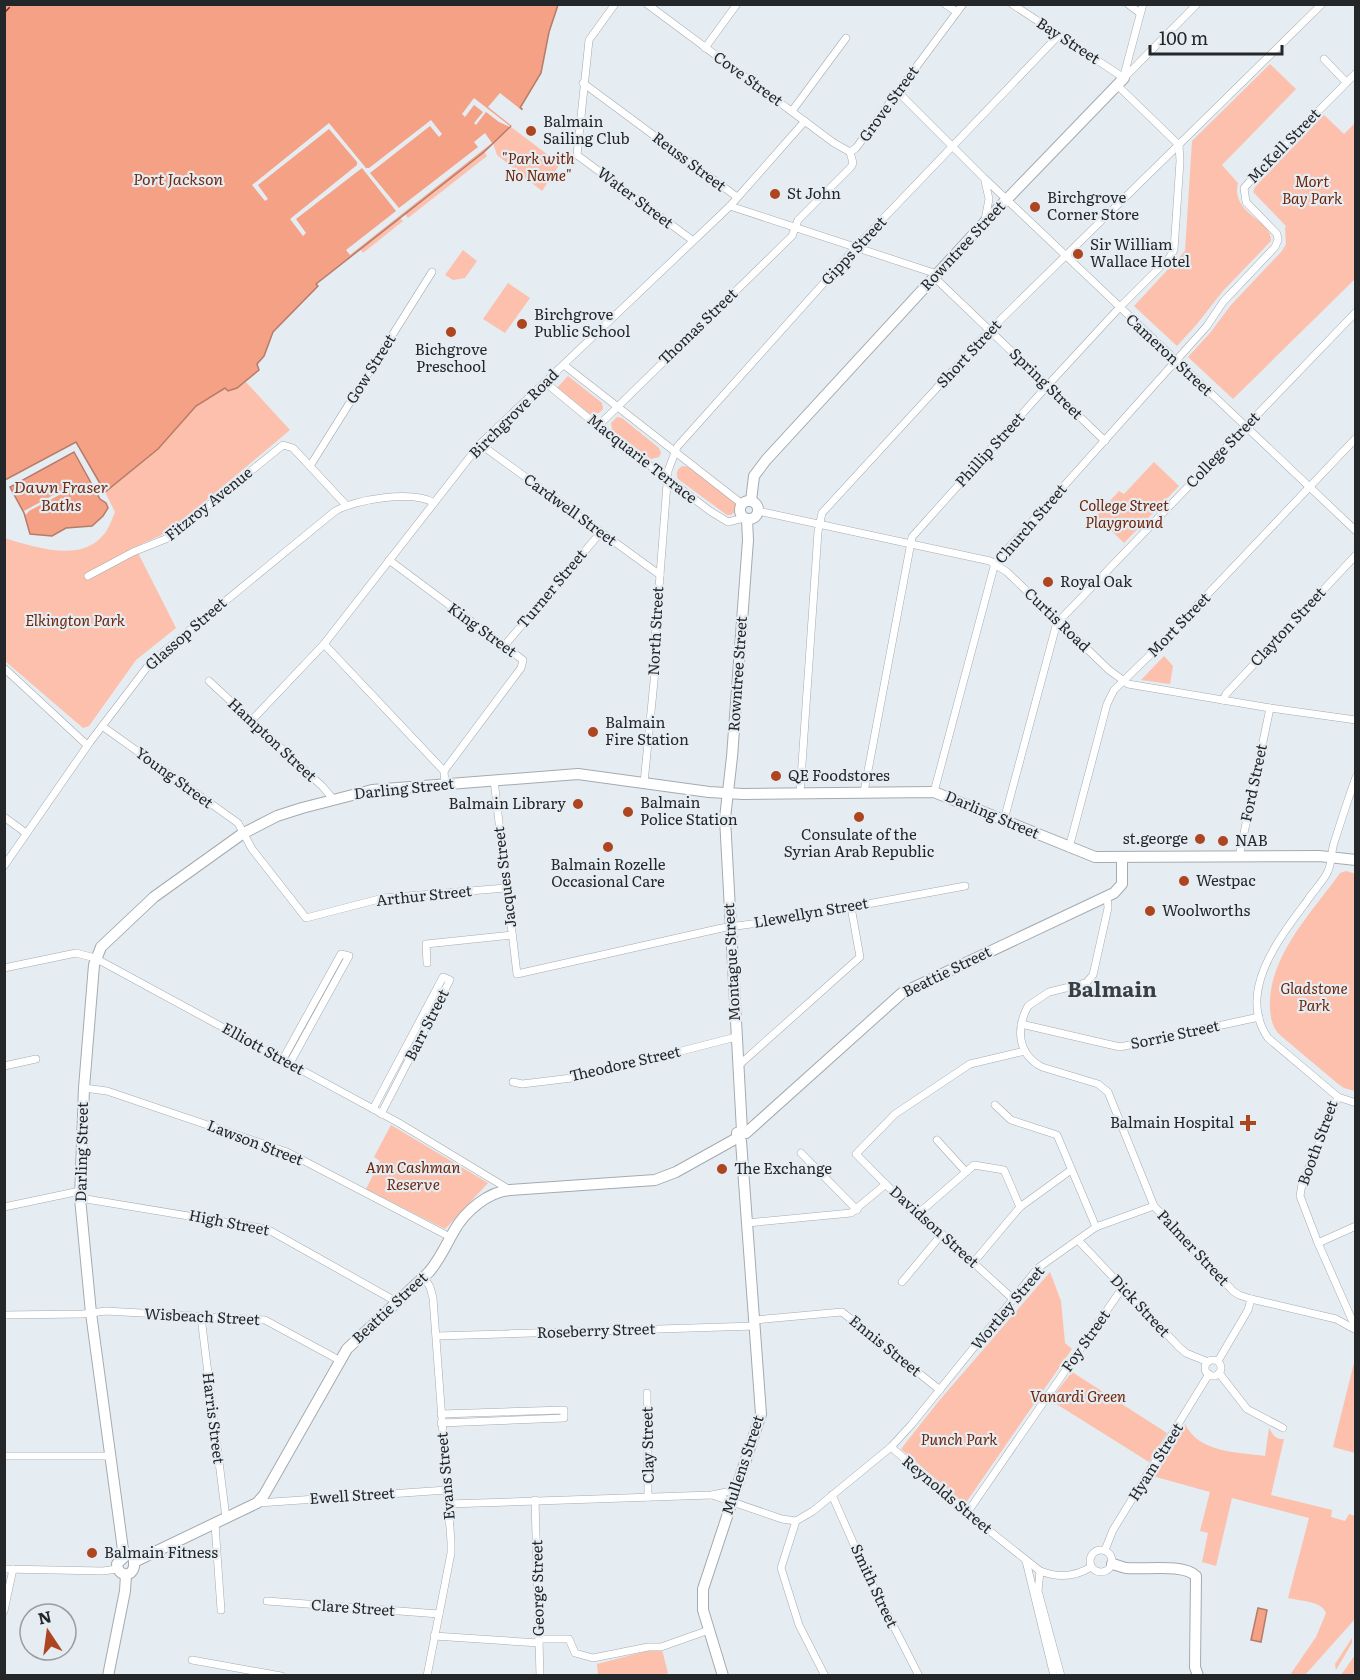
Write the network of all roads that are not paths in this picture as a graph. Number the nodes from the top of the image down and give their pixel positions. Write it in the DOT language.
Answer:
graph roads {
  1 [pos="615,4"];
  2 [pos="647,4"];
  3 [pos="737,4"];
  4 [pos="945,4"];
  5 [pos="963,4"];
  6 [pos="1012,4"];
  7 [pos="1128,4"];
  8 [pos="1143,4"];
  9 [pos="1197,4"];
  10 [pos="1322,4"];
  11 [pos="957,12"];
  12 [pos="1140,13"];
  13 [pos="1059,35"];
  14 [pos="846,38"];
  15 [pos="705,48"];
  16 [pos="1131,51"];
  17 [pos="1141,60"];
  18 [pos="1324,60"];
  19 [pos="1356,73"];
  20 [pos="1121,81"];
  21 [pos="1346,82"];
  22 [pos="583,83"];
  23 [pos="898,92"];
  24 [pos="792,111"];
  25 [pos="805,121"];
  26 [pos="1179,145"];
  27 [pos="952,146"];
  28 [pos="850,152"];
  29 [pos="984,178"];
  30 [pos="737,197"];
  31 [pos="1006,200"];
  32 [pos="730,206"];
  33 [pos="984,223"];
  34 [pos="796,227"];
  35 [pos="692,240"];
  36 [pos="856,247"];
  37 [pos="1065,256"];
  38 [pos="432,272"];
  39 [pos="936,275"];
  40 [pos="1119,308"];
  41 [pos="1356,312"];
  42 [pos="990,330"];
  43 [pos="1176,362"];
  44 [pos="564,364"];
  45 [pos="546,383"];
  46 [pos="1047,386"];
  47 [pos="617,406"];
  48 [pos="598,426"];
  49 [pos="1245,428"];
  50 [pos="1356,438"];
  51 [pos="1105,441"];
  52 [pos="480,444"];
  53 [pos="676,452"];
  54 [pos="310,466"];
  55 [pos="669,479"];
  56 [pos="1310,486"];
  57 [pos="434,503"];
  58 [pos="746,503"];
  59 [pos="346,505"];
  60 [pos="758,511"];
  61 [pos="746,519"];
  62 [pos="820,523"];
  63 [pos="1356,531"];
  64 [pos="601,532"];
  65 [pos="910,544"];
  66 [pos="1356,555"];
  67 [pos="390,560"];
  68 [pos="995,563"];
  69 [pos="660,575"];
  70 [pos="88,576"];
  71 [pos="1059,621"];
  72 [pos="324,644"];
  73 [pos="504,646"];
  74 [pos="4,668"];
  75 [pos="208,681"];
  76 [pos="1123,682"];
  77 [pos="1223,700"];
  78 [pos="1270,708"];
  79 [pos="1356,720"];
  80 [pos="251,721"];
  81 [pos="102,726"];
  82 [pos="87,745"];
  83 [pos="444,771"];
  84 [pos="1356,777"];
  85 [pos="494,780"];
  86 [pos="644,783"];
  87 [pos="445,784"];
  88 [pos="864,792"];
  89 [pos="934,792"];
  90 [pos="727,793"];
  91 [pos="800,793"];
  92 [pos="334,800"];
  93 [pos="4,817"];
  94 [pos="1004,820"];
  95 [pos="26,833"];
  96 [pos="242,834"];
  97 [pos="1069,848"];
  98 [pos="1331,857"];
  99 [pos="1122,858"];
  100 [pos="1239,858"];
  101 [pos="1356,860"];
  102 [pos="4,866"];
  103 [pos="965,886"];
  104 [pos="506,888"];
  105 [pos="1107,896"];
  106 [pos="851,907"];
  107 [pos="730,927"];
  108 [pos="512,935"];
  109 [pos="95,958"];
  110 [pos="427,963"];
  111 [pos="4,968"];
  112 [pos="517,974"];
  113 [pos="326,991"];
  114 [pos="430,1011"];
  115 [pos="1259,1017"];
  116 [pos="1021,1024"];
  117 [pos="301,1026"];
  118 [pos="309,1030"];
  119 [pos="736,1037"];
  120 [pos="410,1049"];
  121 [pos="1025,1051"];
  122 [pos="36,1059"];
  123 [pos="286,1061"];
  124 [pos="4,1066"];
  125 [pos="738,1066"];
  126 [pos="513,1082"];
  127 [pos="84,1088"];
  128 [pos="1338,1097"];
  129 [pos="1356,1104"];
  130 [pos="995,1105"];
  131 [pos="374,1109"];
  132 [pos="381,1114"];
  133 [pos="742,1136"];
  134 [pos="937,1140"];
  135 [pos="801,1152"];
  136 [pos="1071,1170"];
  137 [pos="966,1172"];
  138 [pos="886,1184"];
  139 [pos="510,1190"];
  140 [pos="80,1195"];
  141 [pos="1154,1206"];
  142 [pos="4,1207"];
  143 [pos="1020,1207"];
  144 [pos="856,1210"];
  145 [pos="919,1212"];
  146 [pos="747,1223"];
  147 [pos="1356,1226"];
  148 [pos="1096,1227"];
  149 [pos="942,1234"];
  150 [pos="450,1237"];
  151 [pos="1078,1240"];
  152 [pos="1318,1242"];
  153 [pos="974,1263"];
  154 [pos="424,1277"];
  155 [pos="902,1282"];
  156 [pos="1123,1287"];
  157 [pos="1013,1299"];
  158 [pos="1251,1299"];
  159 [pos="397,1302"];
  160 [pos="91,1313"];
  161 [pos="4,1315"];
  162 [pos="201,1317"];
  163 [pos="755,1323"];
  164 [pos="1356,1329"];
  165 [pos="436,1336"];
  166 [pos="339,1360"];
  167 [pos="1218,1361"];
  168 [pos="1208,1362"];
  169 [pos="1219,1373"];
  170 [pos="1209,1374"];
  171 [pos="940,1390"];
  172 [pos="647,1393"];
  173 [pos="506,1412"];
  174 [pos="441,1414"];
  175 [pos="506,1421"];
  176 [pos="441,1423"];
  177 [pos="1283,1428"];
  178 [pos="891,1447"];
  179 [pos="4,1456"];
  180 [pos="111,1456"];
  181 [pos="447,1490"];
  182 [pos="736,1490"];
  183 [pos="712,1495"];
  184 [pos="832,1495"];
  185 [pos="648,1497"];
  186 [pos="536,1500"];
  187 [pos="257,1503"];
  188 [pos="731,1503"];
  189 [pos="448,1504"];
  190 [pos="967,1513"];
  191 [pos="226,1518"];
  192 [pos="796,1521"];
  193 [pos="215,1524"];
  194 [pos="1105,1550"];
  195 [pos="129,1560"];
  196 [pos="1026,1561"];
  197 [pos="1113,1563"];
  198 [pos="1091,1567"];
  199 [pos="4,1569"];
  200 [pos="13,1569"];
  201 [pos="1040,1571"];
  202 [pos="122,1572"];
  203 [pos="267,1601"];
  204 [pos="221,1610"];
  205 [pos="4,1611"];
  206 [pos="439,1614"];
  207 [pos="709,1630"];
  208 [pos="435,1636"];
  209 [pos="539,1641"];
  210 [pos="192,1660"];
  211 [pos="108,1676"];
  212 [pos="281,1676"];
  213 [pos="427,1676"];
  214 [pos="540,1676"];
  215 [pos="723,1676"];
  216 [pos="825,1676"];
  217 [pos="919,1676"];
  218 [pos="1054,1676"];
  219 [pos="1061,1676"];
  220 [pos="1198,1676"];
  1 -- 22 [label="street"];
  2 -- 15 [label="street, Cove Street"];
  3 -- 15 [label="street"];
  4 -- 11 [label="street"];
  5 -- 11 [label="street, Grove Street"];
  6 -- 13 [label="street, Bay Street"];
  7 -- 12 [label="street"];
  8 -- 12 [label="street"];
  9 -- 17 [label="street, Rowntree Street"];
  10 -- 26 [label="street, Short Street"];
  11 -- 23 [label="street, Grove Street"];
  12 -- 16 [label="street"];
  13 -- 20 [label="street, Bay Street"];
  13 -- 27 [label="street, Gipps Street"];
  14 -- 24 [label="street"];
  15 -- 24 [label="street, Cove Street"];
  16 -- 17 [label="street"];
  16 -- 20 [label="street"];
  17 -- 20 [label="street, Rowntree Street"];
  18 -- 21 [label="street"];
  19 -- 21 [label="street, McKell Street"];
  20 -- 26 [label="street, Bay Street"];
  20 -- 31 [label="street, Rowntree Street"];
  21 -- 43 [label="street, McKell Street"];
  22 -- 30 [label="street, Reuss Street"];
  22 -- 35 [label="street, Water Street"];
  23 -- 27 [label="street, Cameron Street"];
  23 -- 28 [label="street, Grove Street"];
  24 -- 25 [label="street, Cove Street"];
  25 -- 28 [label="street, Cove Street"];
  25 -- 30 [label="street, Birchgrove Road"];
  26 -- 37 [label="street, Short Street"];
  26 -- 40 [label="street, Phillip Street"];
  27 -- 29 [label="street, Cameron Street"];
  27 -- 36 [label="street, Gipps Street"];
  28 -- 34 [label="street, Grove Street"];
  29 -- 31 [label="street, Cameron Street"];
  29 -- 33 [label="street"];
  30 -- 32 [label="street, Birchgrove Road"];
  31 -- 33 [label="street, Rowntree Street"];
  31 -- 37 [label="street, Cameron Street"];
  32 -- 34 [label="street, Spring Street"];
  32 -- 35 [label="street, Birchgrove Road"];
  33 -- 39 [label="street, Rowntree Street"];
  34 -- 36 [label="street, Spring Street"];
  34 -- 47 [label="street, Thomas Street"];
  35 -- 44 [label="street, Birchgrove Road"];
  36 -- 39 [label="street, Spring Street"];
  36 -- 53 [label="street, Gipps Street"];
  37 -- 40 [label="street, Cameron Street"];
  37 -- 42 [label="street, Short Street"];
  38 -- 54 [label="street, Gow Street"];
  39 -- 42 [label="street, Spring Street"];
  39 -- 58 [label="street, Rowntree Street"];
  40 -- 43 [label="street, Cameron Street"];
  40 -- 46 [label="street, Phillip Street"];
  41 -- 49 [label="street, College Street"];
  42 -- 46 [label="street, Spring Street"];
  42 -- 62 [label="street, Short Street"];
  43 -- 49 [label="street, Cameron Street"];
  43 -- 51 [label="street, Church Street"];
  44 -- 45 [label="street, Birchgrove Road"];
  44 -- 47 [label="street, Macquarie Terrace"];
  45 -- 48 [label="street, Macquarie Terrace"];
  45 -- 52 [label="street, Birchgrove Road"];
  46 -- 51 [label="street, Spring Street"];
  46 -- 65 [label="street, Phillip Street"];
  47 -- 48 [label="street, Thomas Street"];
  47 -- 53 [label="street, Macquarie Terrace"];
  48 -- 55 [label="street, Macquarie Terrace"];
  49 -- 56 [label="street, Cameron Street"];
  49 -- 71 [label="street, College Street"];
  50 -- 56 [label="street, Mort Street"];
  51 -- 68 [label="street, Church Street"];
  52 -- 57 [label="street, Birchgrove Road"];
  52 -- 64 [label="street, Cardwell Street"];
  53 -- 55 [label="street, Gipps Street"];
  53 -- 58 [label="street, Macquarie Terrace"];
  54 -- 59 [label="street"];
  54 -- 70 [label="street, Fitzroy Avenue"];
  55 -- 61 [label="street, Macquarie Terrace"];
  55 -- 69 [label="street, North Street"];
  56 -- 63 [label="street, Cameron Street"];
  56 -- 76 [label="street, Mort Street"];
  57 -- 59 [label="street, Glassop Street"];
  57 -- 67 [label="street, Birchgrove Road"];
  58 -- 60 [label="street"];
  58 -- 61 [label="street"];
  59 -- 81 [label="street, Glassop Street"];
  60 -- 61 [label="street"];
  60 -- 62 [label="street, Curtis Road"];
  61 -- 90 [label="street, Rowntree Street"];
  62 -- 65 [label="street, Curtis Road"];
  62 -- 91 [label="street, Short Street"];
  64 -- 69 [label="street, Cardwell Street"];
  64 -- 73 [label="street, Turner Street"];
  65 -- 68 [label="street, Curtis Road"];
  65 -- 88 [label="street, Phillip Street"];
  66 -- 77 [label="street, Clayton Street"];
  67 -- 72 [label="street, Birchgrove Road"];
  67 -- 73 [label="street, King Street"];
  68 -- 71 [label="street, Curtis Road"];
  68 -- 89 [label="street, Church Street"];
  69 -- 86 [label="street, North Street"];
  71 -- 76 [label="street, Curtis Road"];
  71 -- 94 [label="street, College Street"];
  72 -- 80 [label="street, Birchgrove Road"];
  72 -- 83 [label="street"];
  73 -- 83 [label="street, King Street"];
  74 -- 82 [label="street"];
  75 -- 80 [label="street, Hampton Street"];
  76 -- 77 [label="street, Curtis Road"];
  76 -- 97 [label="street, Mort Street"];
  77 -- 78 [label="street, Curtis Road"];
  78 -- 79 [label="street, Curtis Road"];
  78 -- 100 [label="street, Ford Street"];
  80 -- 92 [label="street, Hampton Street"];
  81 -- 82 [label="street, Glassop Street"];
  81 -- 96 [label="street, Young Street"];
  82 -- 95 [label="street, Glassop Street"];
  83 -- 87 [label="street"];
  84 -- 98 [label="street"];
  85 -- 86 [label="street, Darling Street"];
  85 -- 87 [label="street, Darling Street"];
  85 -- 104 [label="street, Jacques Street"];
  86 -- 90 [label="street, Darling Street"];
  87 -- 92 [label="street, Darling Street"];
  88 -- 89 [label="street, Darling Street"];
  88 -- 91 [label="street, Darling Street"];
  89 -- 94 [label="street, Darling Street"];
  90 -- 91 [label="street, Darling Street"];
  90 -- 107 [label="street, Montague Street"];
  92 -- 96 [label="street, Darling Street"];
  93 -- 95 [label="street"];
  94 -- 97 [label="street, Darling Street"];
  95 -- 102 [label="street, Glassop Street"];
  96 -- 104 [label="street, Arthur Street"];
  96 -- 109 [label="street, Darling Street"];
  97 -- 99 [label="street, Darling Street"];
  98 -- 100 [label="street, Darling Street"];
  98 -- 101 [label="street, Darling Street"];
  98 -- 115 [label="street"];
  99 -- 100 [label="street, Darling Street"];
  99 -- 105 [label="street"];
  103 -- 106 [label="street, Llewellyn Street"];
  104 -- 108 [label="street, Jacques Street"];
  105 -- 116 [label="street"];
  105 -- 133 [label="street, Beattie Street"];
  106 -- 107 [label="street, Llewellyn Street"];
  106 -- 125 [label="street"];
  107 -- 112 [label="street, Llewellyn Street"];
  107 -- 119 [label="street, Montague Street"];
  108 -- 110 [label="street"];
  108 -- 112 [label="street, Jacques Street"];
  109 -- 111 [label="street, Elliott Street"];
  109 -- 123 [label="street, Elliott Street"];
  109 -- 127 [label="street, Darling Street"];
  113 -- 113 [label="street"];
  113 -- 117 [label="street"];
  113 -- 118 [label="street"];
  114 -- 120 [label="street, Barr Street"];
  115 -- 116 [label="street, Sorrie Street"];
  115 -- 128 [label="street, Booth Street"];
  116 -- 121 [label="street"];
  117 -- 118 [label="street"];
  117 -- 123 [label="street"];
  118 -- 123 [label="street"];
  119 -- 125 [label="street, Montague Street"];
  119 -- 126 [label="street, Theodore Street"];
  120 -- 131 [label="street, Barr Street"];
  120 -- 132 [label="street, Barr Street"];
  121 -- 138 [label="street, Davidson Street"];
  121 -- 141 [label="street, Palmer Street"];
  122 -- 124 [label="street"];
  123 -- 131 [label="street, Elliott Street"];
  125 -- 133 [label="street, Montague Street"];
  127 -- 140 [label="street, Darling Street"];
  127 -- 150 [label="street, Lawson Street"];
  128 -- 129 [label="street"];
  128 -- 152 [label="street, Booth Street"];
  130 -- 136 [label="street"];
  131 -- 132 [label="street, Elliott Street"];
  132 -- 139 [label="street, Elliott Street"];
  133 -- 139 [label="street, Beattie Street"];
  133 -- 146 [label="street, Mullens Street"];
  134 -- 137 [label="street"];
  135 -- 144 [label="street"];
  136 -- 143 [label="street"];
  136 -- 148 [label="street"];
  137 -- 143 [label="street"];
  137 -- 145 [label="street"];
  138 -- 144 [label="street"];
  138 -- 145 [label="street, Davidson Street"];
  139 -- 150 [label="street, Beattie Street"];
  140 -- 142 [label="street, High Street"];
  140 -- 159 [label="street, High Street"];
  140 -- 160 [label="street, Darling Street"];
  141 -- 148 [label="street, Wortley Street"];
  141 -- 158 [label="street, Palmer Street"];
  143 -- 153 [label="street"];
  144 -- 146 [label="street"];
  145 -- 149 [label="street, Davidson Street"];
  146 -- 163 [label="street, Mullens Street"];
  147 -- 152 [label="street"];
  148 -- 151 [label="street, Wortley Street"];
  149 -- 153 [label="street, Davidson Street"];
  149 -- 155 [label="street"];
  150 -- 154 [label="street, Beattie Street"];
  151 -- 156 [label="street, Dick Street"];
  151 -- 157 [label="street, Wortley Street"];
  152 -- 164 [label="street, Booth Street"];
  153 -- 157 [label="street, Davidson Street"];
  154 -- 159 [label="street, Beattie Street"];
  154 -- 165 [label="street, Evans Street"];
  156 -- 168 [label="street, Dick Street"];
  156 -- 190 [label="street, Foy Street"];
  157 -- 171 [label="street, Wortley Street"];
  158 -- 164 [label="street, Palmer Street"];
  158 -- 167 [label="street"];
  159 -- 166 [label="street, Beattie Street"];
  160 -- 161 [label="street, Wisbeach Street"];
  160 -- 162 [label="street, Wisbeach Street"];
  160 -- 180 [label="street, Darling Street"];
  162 -- 166 [label="street, Wisbeach Street"];
  162 -- 191 [label="street, Harris Street"];
  163 -- 165 [label="street, Roseberry Street"];
  163 -- 171 [label="street, Ennis Street"];
  163 -- 182 [label="street, Mullens Street"];
  165 -- 174 [label="street, Evans Street"];
  166 -- 187 [label="street, Beattie Street"];
  167 -- 168 [label="street"];
  167 -- 169 [label="street"];
  168 -- 170 [label="street"];
  169 -- 170 [label="street"];
  169 -- 177 [label="street"];
  170 -- 194 [label="street, Hyam Street"];
  171 -- 178 [label="street, Wortley Street"];
  172 -- 185 [label="street, Clay Street"];
  173 -- 174 [label="street"];
  173 -- 175 [label="street"];
  173 -- 175 [label="street"];
  174 -- 176 [label="street, Evans Street"];
  175 -- 176 [label="street"];
  176 -- 181 [label="street, Evans Street"];
  178 -- 184 [label="street, Reynolds Street"];
  178 -- 190 [label="street, Reynolds Street"];
  179 -- 180 [label="street"];
  180 -- 195 [label="street, Darling Street"];
  181 -- 187 [label="street, Ewell Street"];
  181 -- 189 [label="street, Evans Street"];
  182 -- 183 [label="street"];
  182 -- 188 [label="street, Mullens Street"];
  183 -- 185 [label="street"];
  183 -- 188 [label="street"];
  184 -- 192 [label="street, Reynolds Street"];
  184 -- 217 [label="street, Smith Street"];
  185 -- 186 [label="street"];
  186 -- 189 [label="street"];
  186 -- 209 [label="street, George Street"];
  187 -- 191 [label="street"];
  188 -- 192 [label="street"];
  188 -- 207 [label="street, Mullens Street"];
  189 -- 206 [label="street, Evans Street"];
  190 -- 196 [label="street, Reynolds Street"];
  191 -- 193 [label="street"];
  192 -- 216 [label="street"];
  193 -- 195 [label="street"];
  193 -- 204 [label="street"];
  194 -- 197 [label="street"];
  194 -- 198 [label="street"];
  195 -- 202 [label="street"];
  195 -- 202 [label="street"];
  196 -- 201 [label="street, Reynolds Street"];
  196 -- 218 [label="street"];
  197 -- 198 [label="street"];
  197 -- 220 [label="street"];
  198 -- 201 [label="street, Reynolds Street"];
  199 -- 200 [label="street"];
  200 -- 202 [label="street"];
  200 -- 205 [label="street"];
  201 -- 219 [label="street"];
  202 -- 211 [label="street"];
  203 -- 206 [label="street, Clare Street"];
  206 -- 208 [label="street, Evans Street"];
  207 -- 209 [label="street"];
  207 -- 215 [label="street, Mullens Street"];
  208 -- 209 [label="street"];
  208 -- 213 [label="street, Evans Street"];
  209 -- 214 [label="street, George Street"];
  210 -- 212 [label="street"];
}
